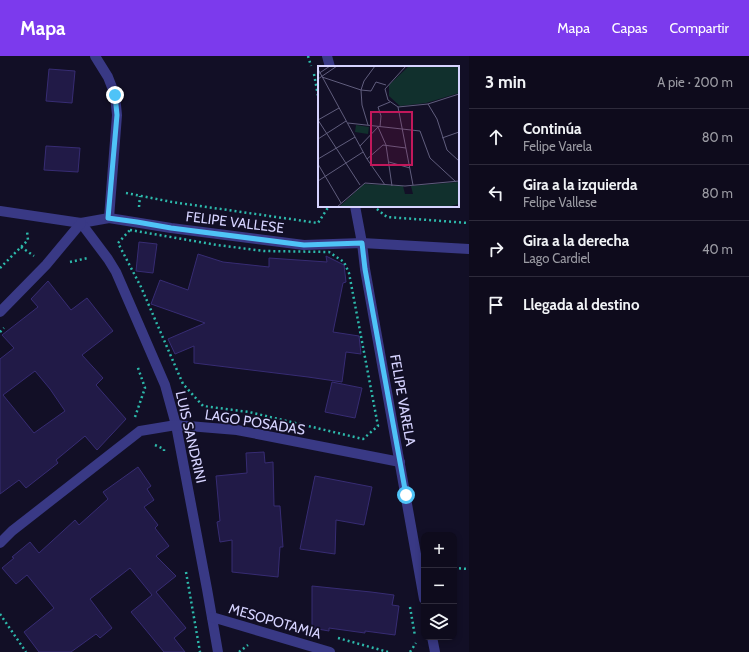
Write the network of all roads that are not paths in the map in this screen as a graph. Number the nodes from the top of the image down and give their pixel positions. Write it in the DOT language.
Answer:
graph roads {
  1 [pos="95,56"];
  2 [pos="327,56"];
  3 [pos="330,66"];
  4 [pos="355,207"];
  5 [pos="0,211"];
  6 [pos="108,218"];
  7 [pos="82,223"];
  8 [pos="362,243"];
  9 [pos="469,250"];
  10 [pos="0,312"];
  11 [pos="176,425"];
  12 [pos="400,462"];
  13 [pos="0,543"];
  14 [pos="421,584"];
  15 [pos="212,617"];
  16 [pos="433,640"];
  17 [pos="218,652"];
  18 [pos="330,652"];
  19 [pos="435,652"];
  1 -- 6 [label="street"];
  2 -- 3 [label="street"];
  4 -- 8 [label="street, FELIPE VARELA"];
  5 -- 7 [label="street, FELIPE VALLESE"];
  6 -- 7 [label="street, FELIPE VALLESE"];
  6 -- 8 [label="street, FELIPE VALLESE"];
  7 -- 10 [label="street"];
  7 -- 11 [label="street, LUIS SANDRINI"];
  8 -- 9 [label="street, FELIPE VALLESE"];
  8 -- 12 [label="street, FELIPE VARELA"];
  11 -- 12 [label="street, LAGO POSADAS"];
  11 -- 13 [label="street, LAGO POSADAS"];
  11 -- 15 [label="street, LUIS SANDRINI"];
  12 -- 14 [label="street, FELIPE VARELA"];
  15 -- 17 [label="street, LUIS SANDRINI"];
  15 -- 18 [label="street, MESOPOTAMIA"];
  16 -- 19 [label="street"];
}
